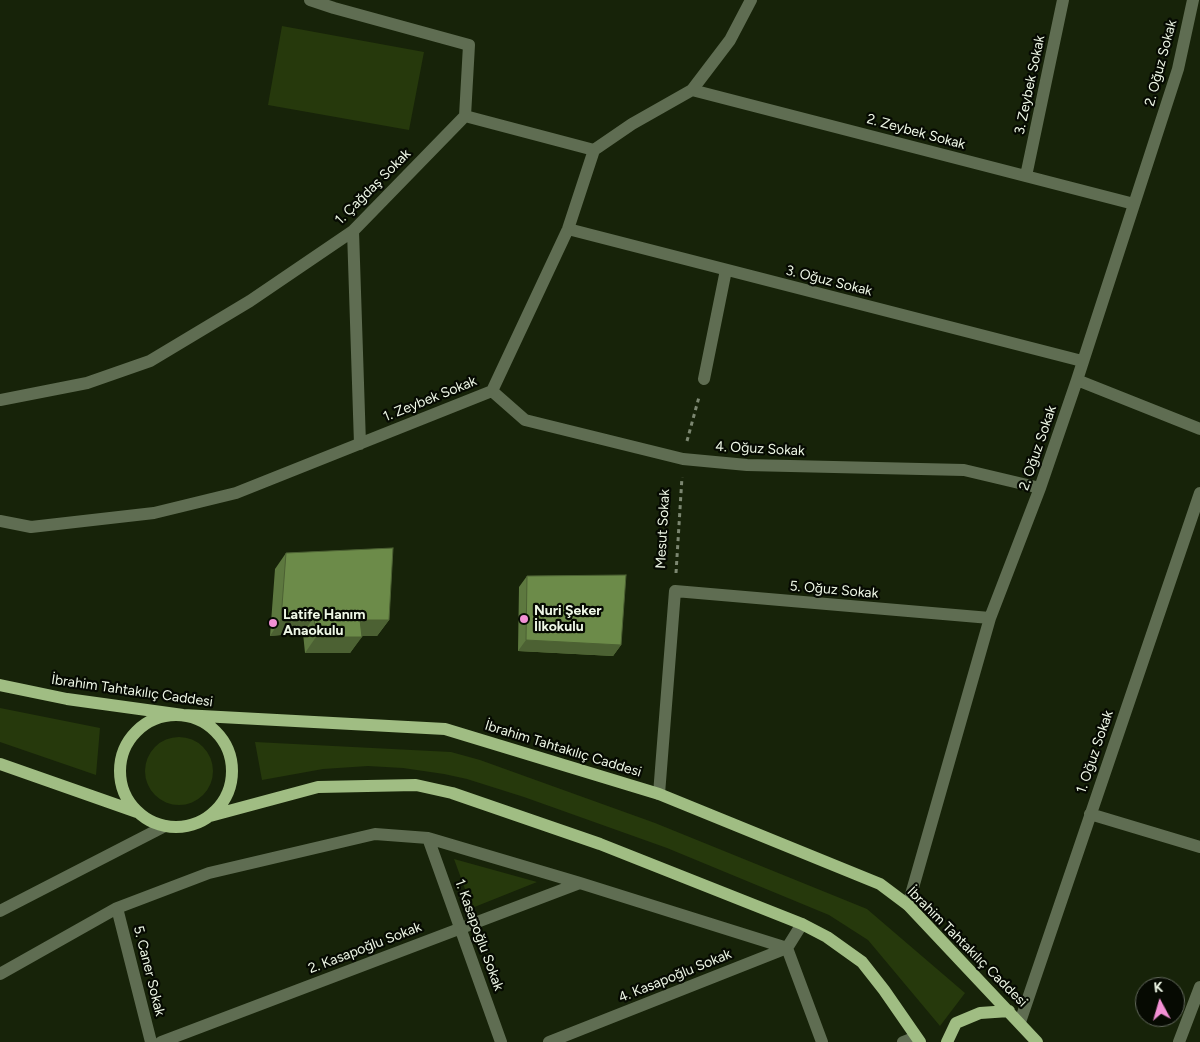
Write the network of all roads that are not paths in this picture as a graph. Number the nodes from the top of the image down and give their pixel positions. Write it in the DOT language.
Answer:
graph roads {
  1 [pos="310,0"];
  2 [pos="751,0"];
  3 [pos="1063,0"];
  4 [pos="1193,0"];
  5 [pos="692,90"];
  6 [pos="465,116"];
  7 [pos="594,150"];
  8 [pos="1026,176"];
  9 [pos="1134,204"];
  10 [pos="568,229"];
  11 [pos="353,231"];
  12 [pos="726,270"];
  13 [pos="1082,361"];
  14 [pos="704,379"];
  15 [pos="1077,380"];
  16 [pos="492,390"];
  17 [pos="0,400"];
  18 [pos="1200,430"];
  19 [pos="360,444"];
  20 [pos="1040,488"];
  21 [pos="1200,493"];
  22 [pos="0,521"];
  23 [pos="990,618"];
  24 [pos="0,685"];
  25 [pos="183,715"];
  26 [pos="0,764"];
  27 [pos="659,794"];
  28 [pos="137,812"];
  29 [pos="1090,814"];
  30 [pos="210,816"];
  31 [pos="165,826"];
  32 [pos="428,838"];
  33 [pos="1200,847"];
  34 [pos="580,883"];
  35 [pos="908,905"];
  36 [pos="117,908"];
  37 [pos="0,911"];
  38 [pos="802,924"];
  39 [pos="460,928"];
  40 [pos="787,948"];
  41 [pos="0,974"];
  42 [pos="1200,987"];
  43 [pos="1009,1011"];
  44 [pos="1020,1022"];
  45 [pos="918,1039"];
  46 [pos="152,1042"];
  47 [pos="161,1042"];
  48 [pos="501,1042"];
  49 [pos="549,1042"];
  50 [pos="822,1042"];
  51 [pos="902,1042"];
  52 [pos="947,1042"];
  53 [pos="1037,1042"];
  54 [pos="1179,1042"];
  1 -- 6 [label="street"];
  2 -- 5 [label="street"];
  3 -- 8 [label="street, 3. Zeybek Sokak"];
  4 -- 9 [label="street, 2. Oğuz Sokak"];
  5 -- 7 [label="street"];
  5 -- 8 [label="street, 2. Zeybek Sokak"];
  6 -- 7 [label="street"];
  6 -- 11 [label="street, 1. Çağdaş Sokak"];
  7 -- 10 [label="street, 1. Zeybek Sokak"];
  8 -- 9 [label="street, 2. Zeybek Sokak"];
  9 -- 13 [label="street, 2. Oğuz Sokak"];
  10 -- 12 [label="street, 3. Oğuz Sokak"];
  10 -- 16 [label="street, 1. Zeybek Sokak"];
  11 -- 17 [label="street, 1. Çağdaş Sokak"];
  11 -- 19 [label="street"];
  12 -- 13 [label="street, 3. Oğuz Sokak"];
  12 -- 14 [label="street"];
  13 -- 15 [label="street, 2. Oğuz Sokak"];
  15 -- 18 [label="street"];
  15 -- 20 [label="street, 2. Oğuz Sokak"];
  16 -- 19 [label="street, 1. Zeybek Sokak"];
  16 -- 20 [label="street, 4. Oğuz Sokak"];
  19 -- 22 [label="street, 1. Zeybek Sokak"];
  20 -- 23 [label="street, 2. Oğuz Sokak"];
  21 -- 29 [label="street, 1. Oğuz Sokak"];
  23 -- 27 [label="street, 5. Oğuz Sokak"];
  23 -- 35 [label="street, 2. Oğuz Sokak"];
  24 -- 25 [label="main road, İbrahim Tahtakılıç Caddesi"];
  25 -- 27 [label="main road, İbrahim Tahtakılıç Caddesi"];
  25 -- 28 [label="main road"];
  25 -- 30 [label="main road"];
  26 -- 28 [label="main road"];
  27 -- 35 [label="main road, İbrahim Tahtakılıç Caddesi"];
  28 -- 31 [label="main road"];
  29 -- 33 [label="street"];
  29 -- 44 [label="street, 1. Oğuz Sokak"];
  30 -- 31 [label="main road"];
  30 -- 38 [label="main road"];
  31 -- 37 [label="street"];
  32 -- 34 [label="street"];
  32 -- 36 [label="street"];
  32 -- 39 [label="street, 1. Kasapoğlu Sokak"];
  34 -- 39 [label="street, 2. Kasapoğlu Sokak"];
  34 -- 40 [label="street"];
  35 -- 43 [label="main road, İbrahim Tahtakılıç Caddesi"];
  36 -- 41 [label="street"];
  36 -- 46 [label="street, 5. Caner Sokak"];
  38 -- 40 [label="street"];
  38 -- 45 [label="main road"];
  39 -- 47 [label="street, 2. Kasapoğlu Sokak"];
  39 -- 48 [label="street, 1. Kasapoğlu Sokak"];
  40 -- 49 [label="street, 4. Kasapoğlu Sokak"];
  40 -- 50 [label="street"];
  42 -- 54 [label="street"];
  43 -- 44 [label="main road, İbrahim Tahtakılıç Caddesi"];
  43 -- 52 [label="main road"];
  44 -- 53 [label="main road, İbrahim Tahtakılıç Caddesi"];
  45 -- 51 [label="street"];
}
